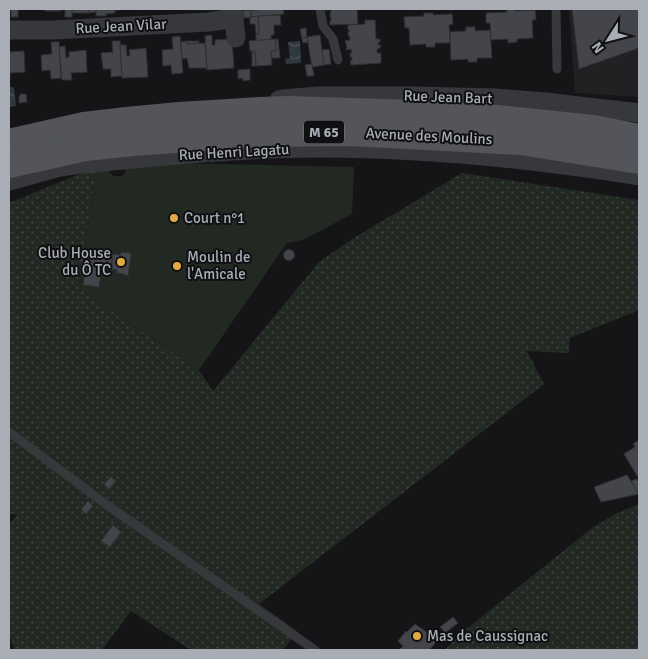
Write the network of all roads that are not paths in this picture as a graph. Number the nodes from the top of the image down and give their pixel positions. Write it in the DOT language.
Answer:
graph roads {
  1 [pos="320,9"];
  2 [pos="556,9"];
  3 [pos="234,13"];
  4 [pos="9,30"];
  5 [pos="236,38"];
  6 [pos="338,60"];
  7 [pos="557,69"];
  8 [pos="259,111"];
  9 [pos="639,113"];
  10 [pos="639,138"];
  11 [pos="9,143"];
  12 [pos="639,160"];
  13 [pos="9,164"];
  14 [pos="639,176"];
  15 [pos="9,181"];
  16 [pos="9,432"];
  17 [pos="315,650"];
  1 -- 6 [label="lane"];
  2 -- 7 [label="lane"];
  3 -- 4 [label="street, Rue Jean Vilar"];
  3 -- 5 [label="street, Rue Jean Vilar"];
  8 -- 9 [label="street, Rue Jean Bart"];
  8 -- 10 [label="main road, Avenue des Moulins / M 65"];
  8 -- 11 [label="main road, Avenue des Moulins / M 65"];
  12 -- 13 [label="main road, Avenue des Moulins / M 65"];
  14 -- 15 [label="street, Rue Henri Lagatu"];
  16 -- 17 [label="lane"];
}
